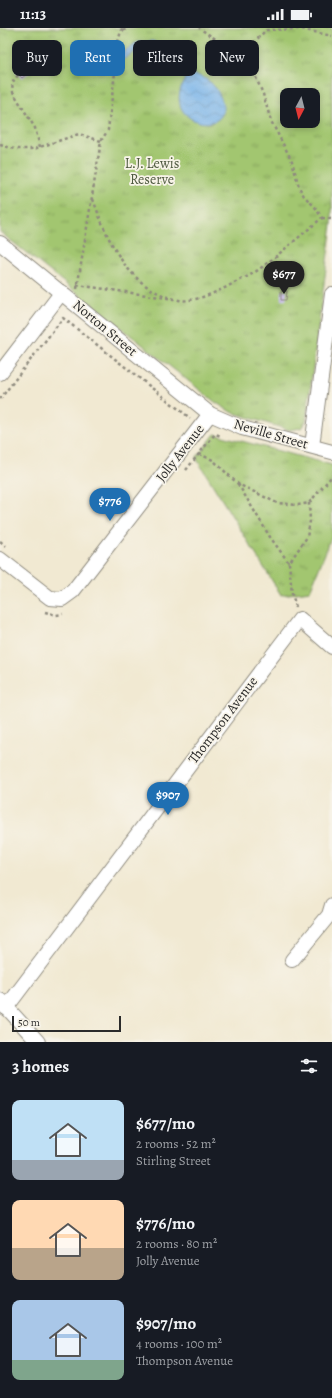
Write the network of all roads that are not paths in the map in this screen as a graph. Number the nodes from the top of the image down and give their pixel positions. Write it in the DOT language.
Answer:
graph roads {
  1 [pos="0,243"];
  2 [pos="62,292"];
  3 [pos="332,294"];
  4 [pos="0,373"];
  5 [pos="210,414"];
  6 [pos="312,446"];
  7 [pos="332,452"];
  8 [pos="0,559"];
  9 [pos="332,646"];
  10 [pos="332,905"];
  11 [pos="292,960"];
  12 [pos="3,1004"];
  13 [pos="38,1042"];
  1 -- 2 [label="street, Norton Street"];
  2 -- 4 [label="street"];
  2 -- 5 [label="street, Norton Street"];
  3 -- 6 [label="street"];
  5 -- 6 [label="street, Neville Street"];
  5 -- 8 [label="street, Jolly Avenue"];
  6 -- 7 [label="street, Neville Street"];
  9 -- 12 [label="street, Thompson Avenue"];
  10 -- 11 [label="street"];
  12 -- 13 [label="street"];
}
